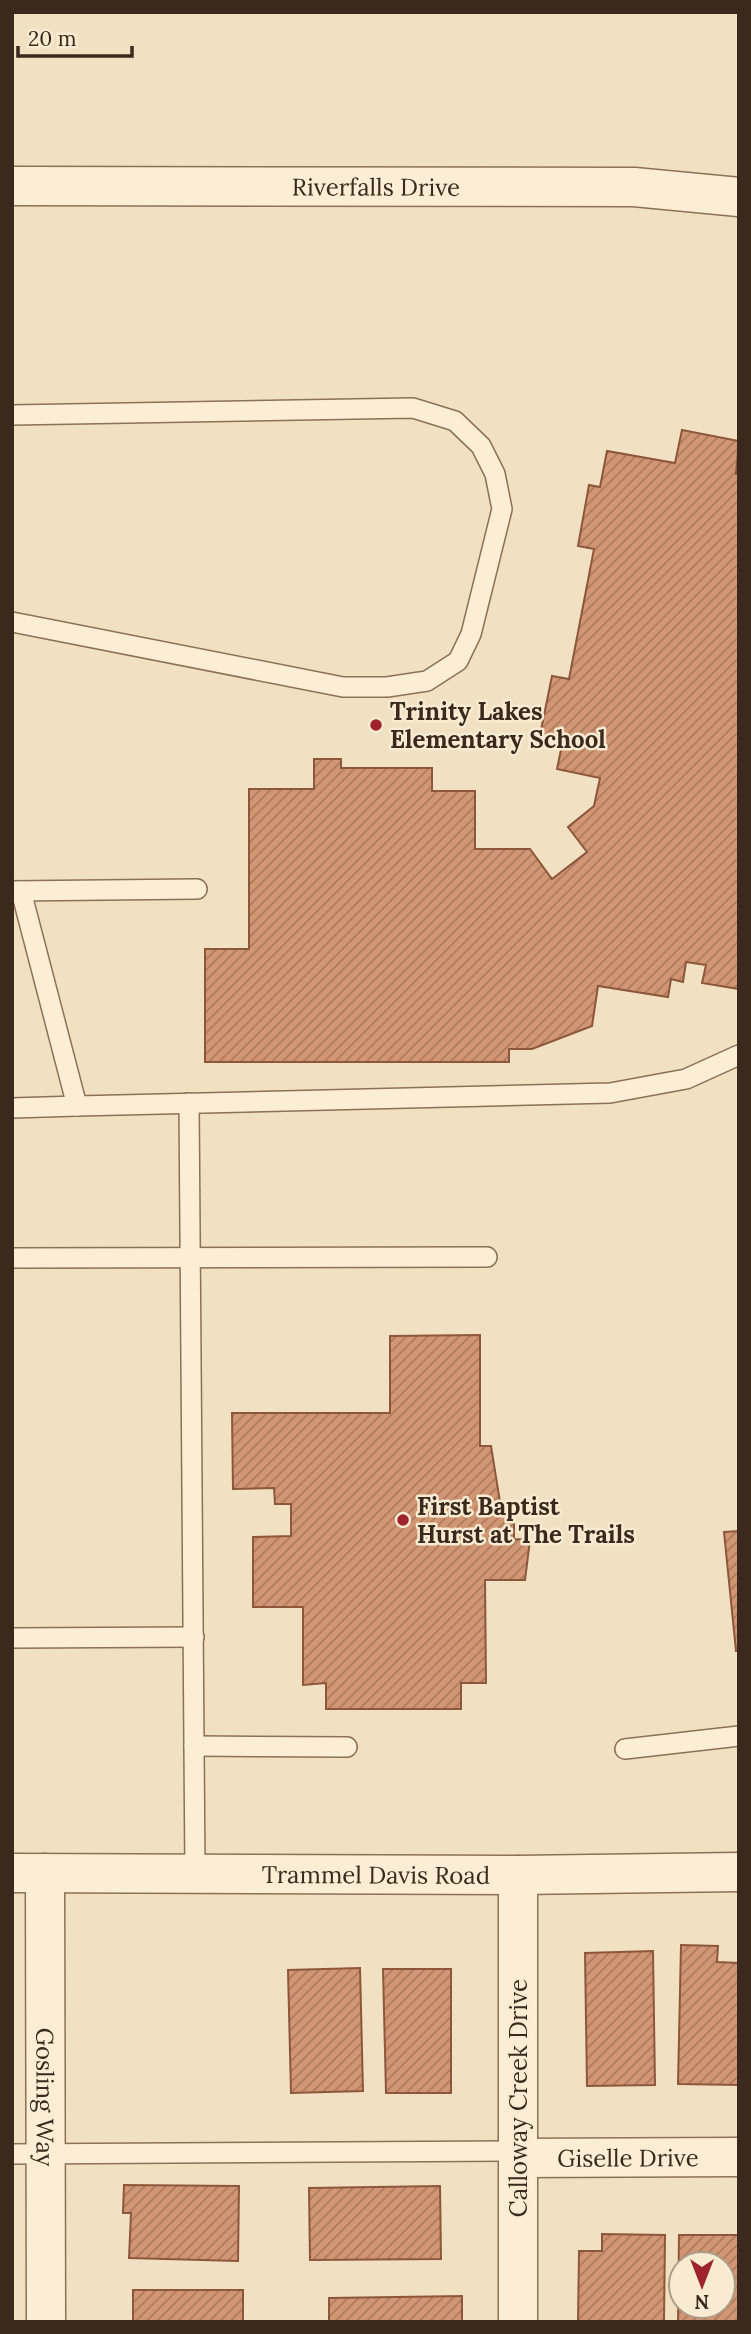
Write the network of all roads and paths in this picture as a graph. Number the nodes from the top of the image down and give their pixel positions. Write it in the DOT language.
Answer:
graph roads {
  1 [pos="12,186"];
  2 [pos="739,197"];
  3 [pos="12,415"];
  4 [pos="12,622"];
  5 [pos="197,890"];
  6 [pos="17,891"];
  7 [pos="739,1055"];
  8 [pos="189,1103"];
  9 [pos="77,1106"];
  10 [pos="12,1108"];
  11 [pos="487,1257"];
  12 [pos="12,1258"];
  13 [pos="191,1258"];
  14 [pos="194,1637"];
  15 [pos="12,1638"];
  16 [pos="739,1736"];
  17 [pos="194,1746"];
  18 [pos="347,1747"];
  19 [pos="625,1749"];
  20 [pos="739,1872"];
  21 [pos="28,1873"];
  22 [pos="195,1874"];
  23 [pos="518,1875"];
  24 [pos="28,2154"];
  25 [pos="518,2155"];
  26 [pos="739,2157"];
  27 [pos="46,2322"];
  28 [pos="519,2322"];
  1 -- 2 [label="street, Riverfalls Drive"];
  3 -- 4 [label="lane"];
  5 -- 6 [label="lane"];
  6 -- 9 [label="lane"];
  7 -- 8 [label="lane"];
  8 -- 9 [label="lane"];
  8 -- 13 [label="lane"];
  9 -- 10 [label="lane"];
  11 -- 13 [label="lane"];
  12 -- 13 [label="lane"];
  13 -- 14 [label="lane"];
  14 -- 15 [label="lane"];
  14 -- 17 [label="lane"];
  16 -- 19 [label="lane"];
  17 -- 18 [label="lane"];
  17 -- 22 [label="lane"];
  20 -- 23 [label="street, Trammel Davis Road"];
  21 -- 22 [label="street, Trammel Davis Road"];
  21 -- 24 [label="street, Gosling Way"];
  22 -- 23 [label="street, Trammel Davis Road"];
  23 -- 25 [label="street, Calloway Creek Drive"];
  24 -- 25 [label="lane"];
  24 -- 27 [label="street, Gosling Way"];
  25 -- 26 [label="street, Giselle Drive"];
  25 -- 28 [label="street, Calloway Creek Drive"];
}
